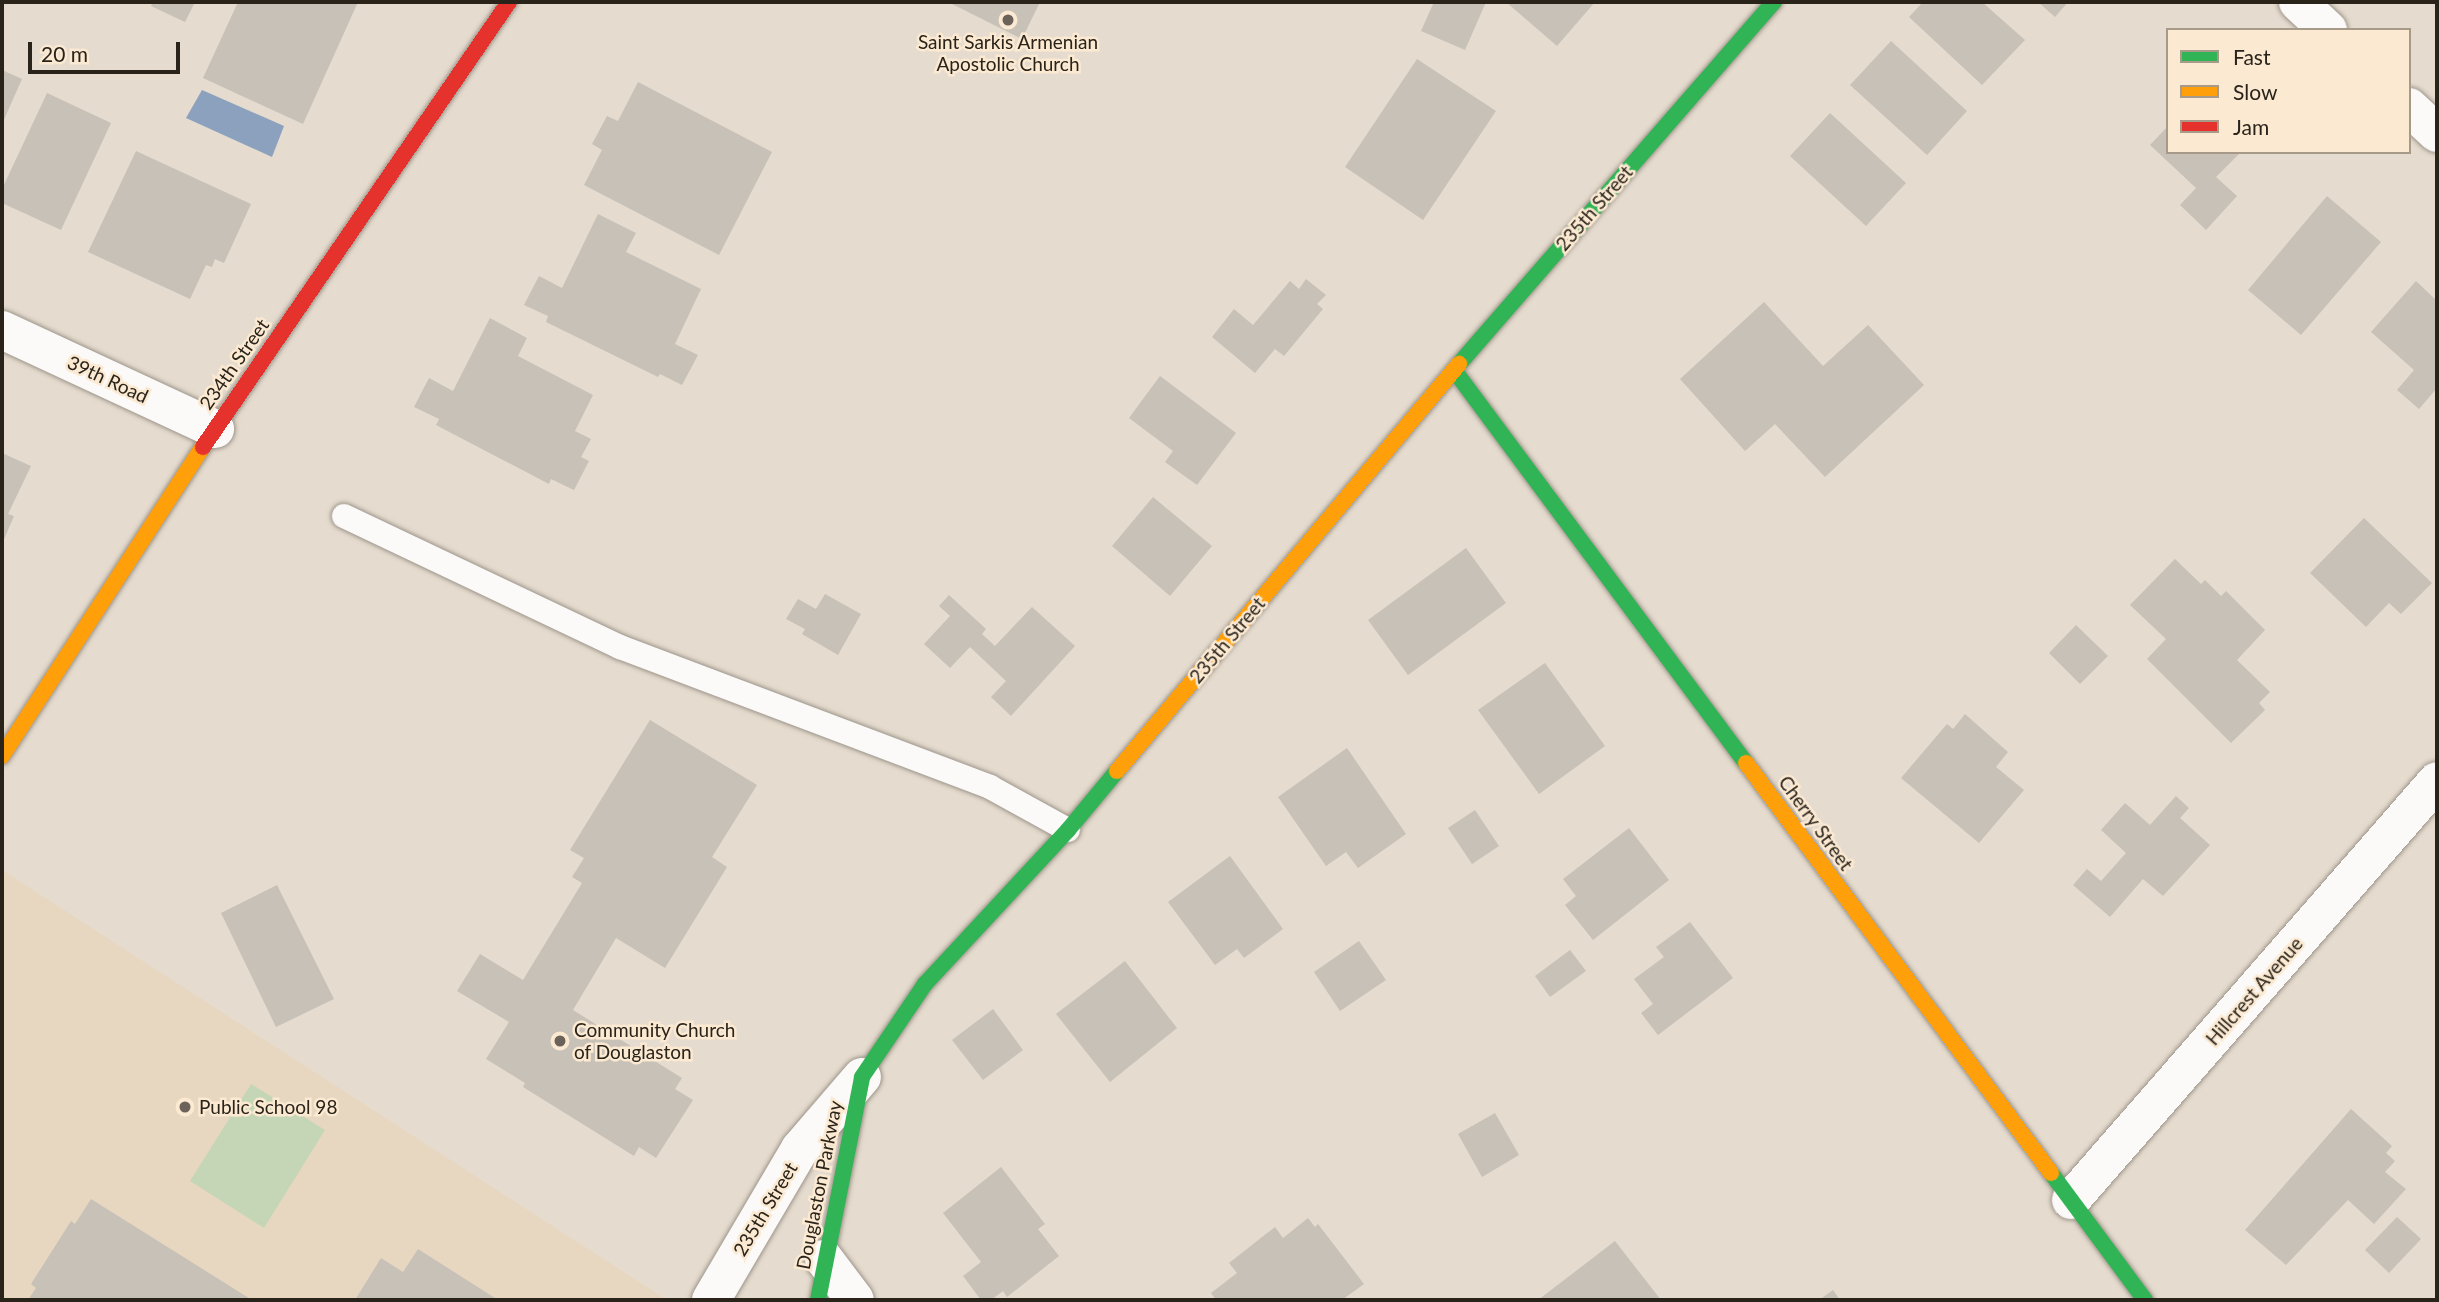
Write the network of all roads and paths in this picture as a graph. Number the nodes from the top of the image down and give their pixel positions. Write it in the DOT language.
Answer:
graph roads {
  1 [pos="509,2"];
  2 [pos="1774,2"];
  3 [pos="2298,2"];
  4 [pos="2326,28"];
  5 [pos="2411,109"];
  6 [pos="2437,133"];
  7 [pos="2,330"];
  8 [pos="1454,370"];
  9 [pos="215,429"];
  10 [pos="344,516"];
  11 [pos="2,756"];
  12 [pos="2437,781"];
  13 [pos="1068,830"];
  14 [pos="862,1077"];
  15 [pos="2071,1200"];
  16 [pos="824,1259"];
  17 [pos="711,1300"];
  18 [pos="818,1300"];
  19 [pos="855,1300"];
  20 [pos="2145,1300"];
  1 -- 9 [label="street, 234th Street"];
  2 -- 8 [label="street, 235th Street"];
  3 -- 4 [label="street"];
  5 -- 6 [label="street"];
  7 -- 9 [label="street, 39th Road"];
  8 -- 13 [label="street, 235th Street"];
  8 -- 15 [label="street, Cherry Street"];
  9 -- 11 [label="street, 234th Street"];
  10 -- 13 [label="lane"];
  12 -- 15 [label="street, Hillcrest Avenue"];
  13 -- 14 [label="street, 235th Street"];
  14 -- 16 [label="street, Douglaston Parkway"];
  14 -- 17 [label="street, 235th Street"];
  15 -- 20 [label="street, Cherry Street"];
  16 -- 18 [label="street, Douglaston Parkway"];
  16 -- 19 [label="street"];
}
